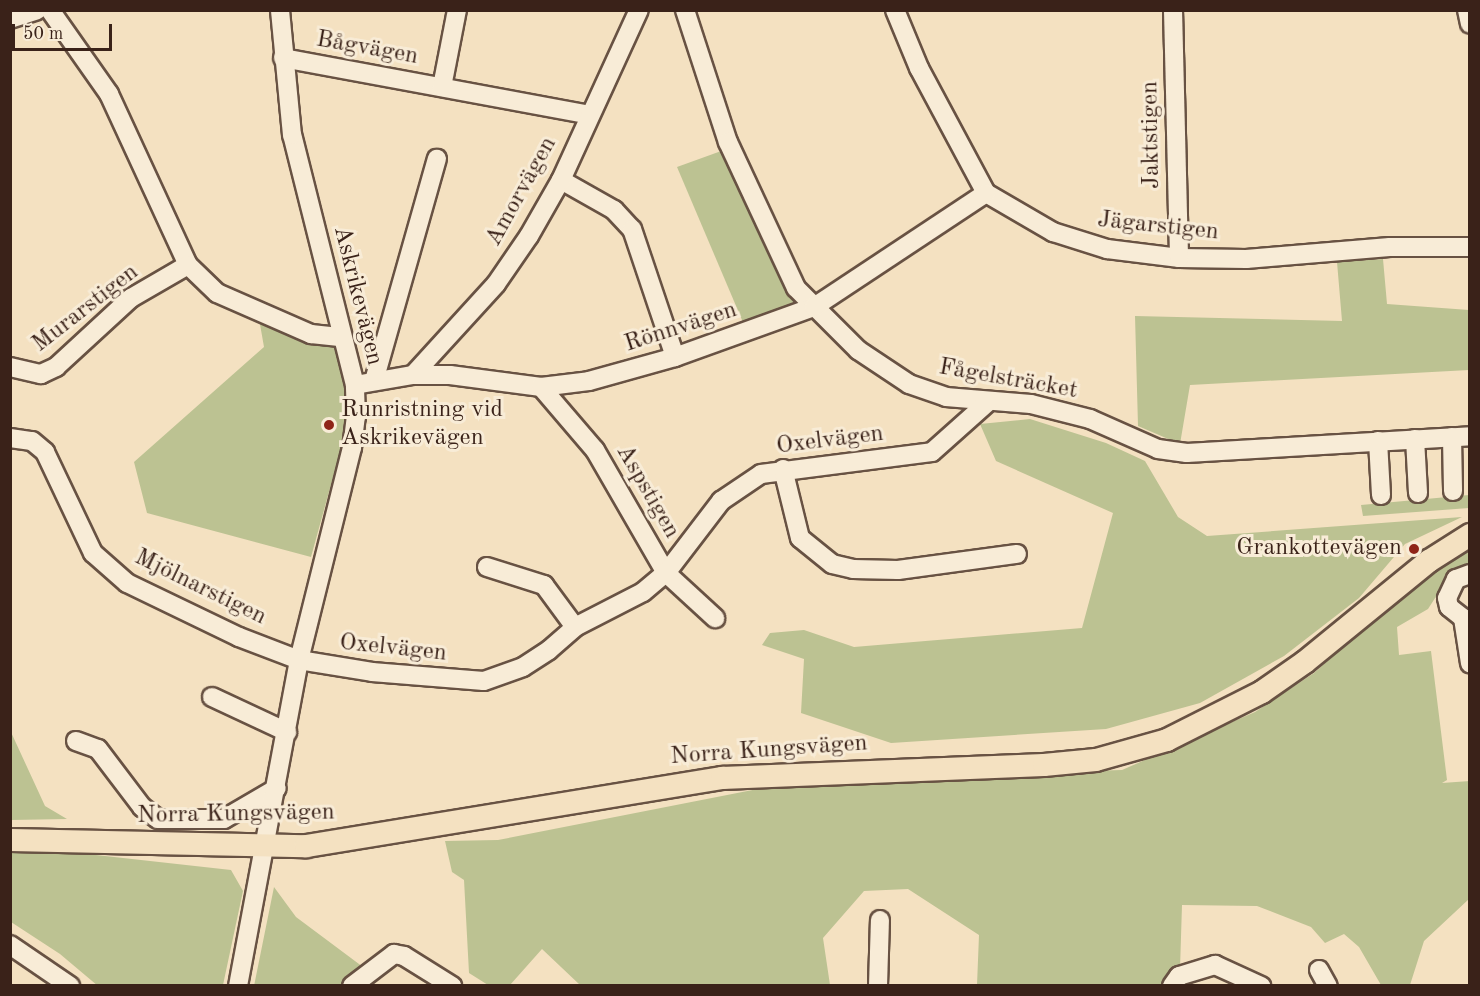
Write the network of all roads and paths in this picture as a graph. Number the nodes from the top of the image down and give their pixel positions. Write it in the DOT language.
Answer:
graph roads {
  1 [pos="37,10"];
  2 [pos="50,10"];
  3 [pos="280,10"];
  4 [pos="457,10"];
  5 [pos="639,10"];
  6 [pos="685,10"];
  7 [pos="895,10"];
  8 [pos="1173,10"];
  9 [pos="1467,10"];
  10 [pos="10,19"];
  11 [pos="1470,24"];
  12 [pos="283,58"];
  13 [pos="442,87"];
  14 [pos="590,115"];
  15 [pos="437,159"];
  16 [pos="561,180"];
  17 [pos="986,193"];
  18 [pos="1470,247"];
  19 [pos="1179,258"];
  20 [pos="188,265"];
  21 [pos="814,307"];
  22 [pos="342,337"];
  23 [pos="675,357"];
  24 [pos="10,367"];
  25 [pos="413,375"];
  26 [pos="374,381"];
  27 [pos="355,386"];
  28 [pos="541,387"];
  29 [pos="987,403"];
  30 [pos="1461,436"];
  31 [pos="10,438"];
  32 [pos="1415,439"];
  33 [pos="1378,441"];
  34 [pos="783,469"];
  35 [pos="1453,491"];
  36 [pos="1418,493"];
  37 [pos="1381,495"];
  38 [pos="1470,535"];
  39 [pos="1017,554"];
  40 [pos="487,567"];
  41 [pos="666,573"];
  42 [pos="1470,574"];
  43 [pos="715,618"];
  44 [pos="575,627"];
  45 [pos="298,660"];
  46 [pos="1470,663"];
  47 [pos="212,697"];
  48 [pos="287,732"];
  49 [pos="76,741"];
  50 [pos="277,788"];
  51 [pos="10,840"];
  52 [pos="265,846"];
  53 [pos="880,920"];
  54 [pos="10,945"];
  55 [pos="356,985"];
  56 [pos="70,986"];
  57 [pos="238,986"];
  58 [pos="452,986"];
  59 [pos="878,986"];
  60 [pos="1172,986"];
  61 [pos="1261,986"];
  1 -- 10 [label="street"];
  2 -- 20 [label="street"];
  3 -- 12 [label="street, Askrikevägen"];
  4 -- 13 [label="street, Bågvägen"];
  5 -- 14 [label="street, Amorvägen"];
  6 -- 21 [label="street, Fågelsträcket"];
  7 -- 17 [label="street, Jägarstigen"];
  8 -- 19 [label="street, Jaktstigen"];
  9 -- 11 [label="street"];
  12 -- 13 [label="street, Bågvägen"];
  12 -- 22 [label="street, Askrikevägen"];
  13 -- 14 [label="street, Bågvägen"];
  14 -- 16 [label="street, Amorvägen"];
  15 -- 26 [label="street"];
  16 -- 23 [label="street"];
  16 -- 25 [label="street, Amorvägen"];
  17 -- 19 [label="street, Jägarstigen"];
  17 -- 21 [label="street, Rönnvägen"];
  18 -- 19 [label="street, Jägarstigen"];
  20 -- 22 [label="street"];
  20 -- 24 [label="street, Murarstigen"];
  21 -- 23 [label="street, Rönnvägen"];
  21 -- 29 [label="street, Fågelsträcket"];
  22 -- 27 [label="street, Askrikevägen"];
  23 -- 28 [label="street, Rönnvägen"];
  25 -- 26 [label="street, Rönnvägen"];
  25 -- 28 [label="street, Rönnvägen"];
  26 -- 27 [label="street, Rönnvägen"];
  27 -- 45 [label="street, Askrikevägen"];
  28 -- 41 [label="street, Aspstigen"];
  29 -- 33 [label="street, Fågelsträcket"];
  29 -- 34 [label="street, Oxelvägen"];
  30 -- 32 [label="street, Fågelsträcket"];
  30 -- 35 [label="street"];
  31 -- 45 [label="street, Mjölnarstigen"];
  32 -- 33 [label="street, Fågelsträcket"];
  32 -- 36 [label="street"];
  33 -- 37 [label="street"];
  34 -- 39 [label="street"];
  34 -- 41 [label="street, Oxelvägen"];
  38 -- 52 [label="main road, Norra Kungsvägen"];
  40 -- 44 [label="street"];
  41 -- 43 [label="street, Aspstigen"];
  41 -- 44 [label="street, Oxelvägen"];
  42 -- 46 [label="street"];
  44 -- 45 [label="street, Oxelvägen"];
  45 -- 48 [label="street, Askrikevägen"];
  47 -- 48 [label="street"];
  48 -- 50 [label="street, Askrikevägen"];
  49 -- 50 [label="street"];
  50 -- 52 [label="street, Askrikevägen"];
  51 -- 52 [label="main road, Norra Kungsvägen"];
  52 -- 57 [label="street, Askrikevägen"];
  53 -- 59 [label="street"];
  54 -- 56 [label="street"];
  55 -- 58 [label="street"];
  60 -- 61 [label="street"];
}
